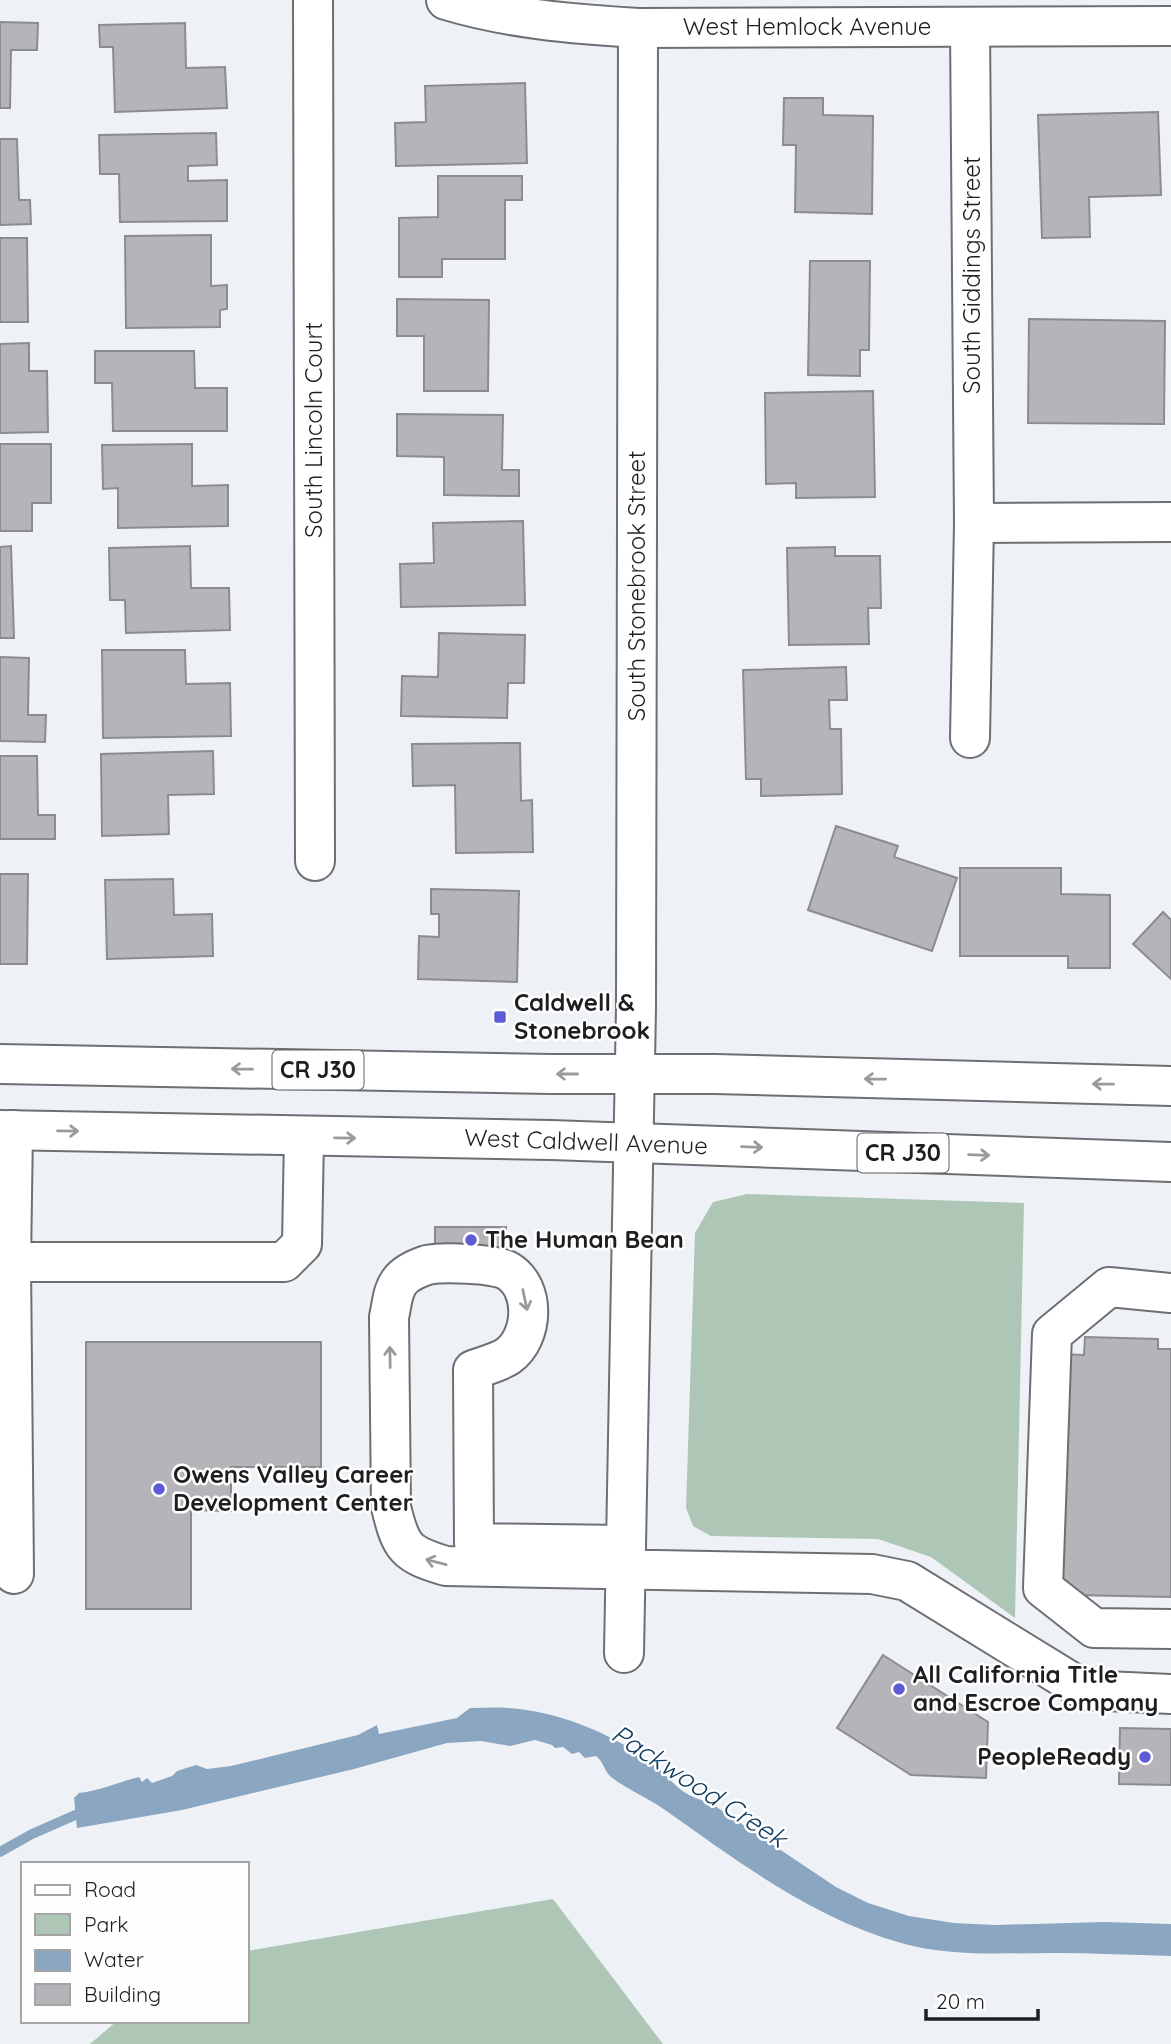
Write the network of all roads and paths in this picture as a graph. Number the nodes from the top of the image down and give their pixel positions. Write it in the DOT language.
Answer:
graph roads {
  1 [pos="313,0"];
  2 [pos="446,0"];
  3 [pos="1171,26"];
  4 [pos="970,27"];
  5 [pos="638,28"];
  6 [pos="1171,522"];
  7 [pos="974,523"];
  8 [pos="970,738"];
  9 [pos="315,860"];
  10 [pos="0,1064"];
  11 [pos="635,1074"];
  12 [pos="1171,1086"];
  13 [pos="6,1130"];
  14 [pos="304,1137"];
  15 [pos="634,1143"];
  16 [pos="1171,1162"];
  17 [pos="11,1262"];
  18 [pos="1171,1293"];
  19 [pos="626,1557"];
  20 [pos="13,1574"];
  21 [pos="1171,1629"];
  22 [pos="624,1653"];
  23 [pos="1171,1694"];
  1 -- 9 [label="street, South Lincoln Court"];
  2 -- 5 [label="street, West Hemlock Avenue"];
  3 -- 4 [label="street, West Hemlock Avenue"];
  4 -- 5 [label="street, West Hemlock Avenue"];
  4 -- 7 [label="street, South Giddings Street"];
  5 -- 11 [label="street, South Stonebrook Street"];
  6 -- 7 [label="street"];
  7 -- 8 [label="street, South Giddings Street"];
  11 -- 10 [label="street, CR J30, one-way"];
  12 -- 11 [label="street, CR J30, one-way"];
  11 -- 15 [label="street, South Stonebrook Street"];
  13 -- 14 [label="street, West Caldwell Avenue / CR J30, one-way"];
  13 -- 17 [label="street"];
  14 -- 15 [label="street, West Caldwell Avenue / CR J30, one-way"];
  14 -- 17 [label="street"];
  15 -- 16 [label="street, West Caldwell Avenue / CR J30, one-way"];
  15 -- 19 [label="street, South Stonebrook Street"];
  17 -- 20 [label="street"];
  18 -- 21 [label="street"];
  19 -- 19 [label="street, one-way"];
  19 -- 22 [label="street, South Stonebrook Street"];
  19 -- 23 [label="street"];
}
